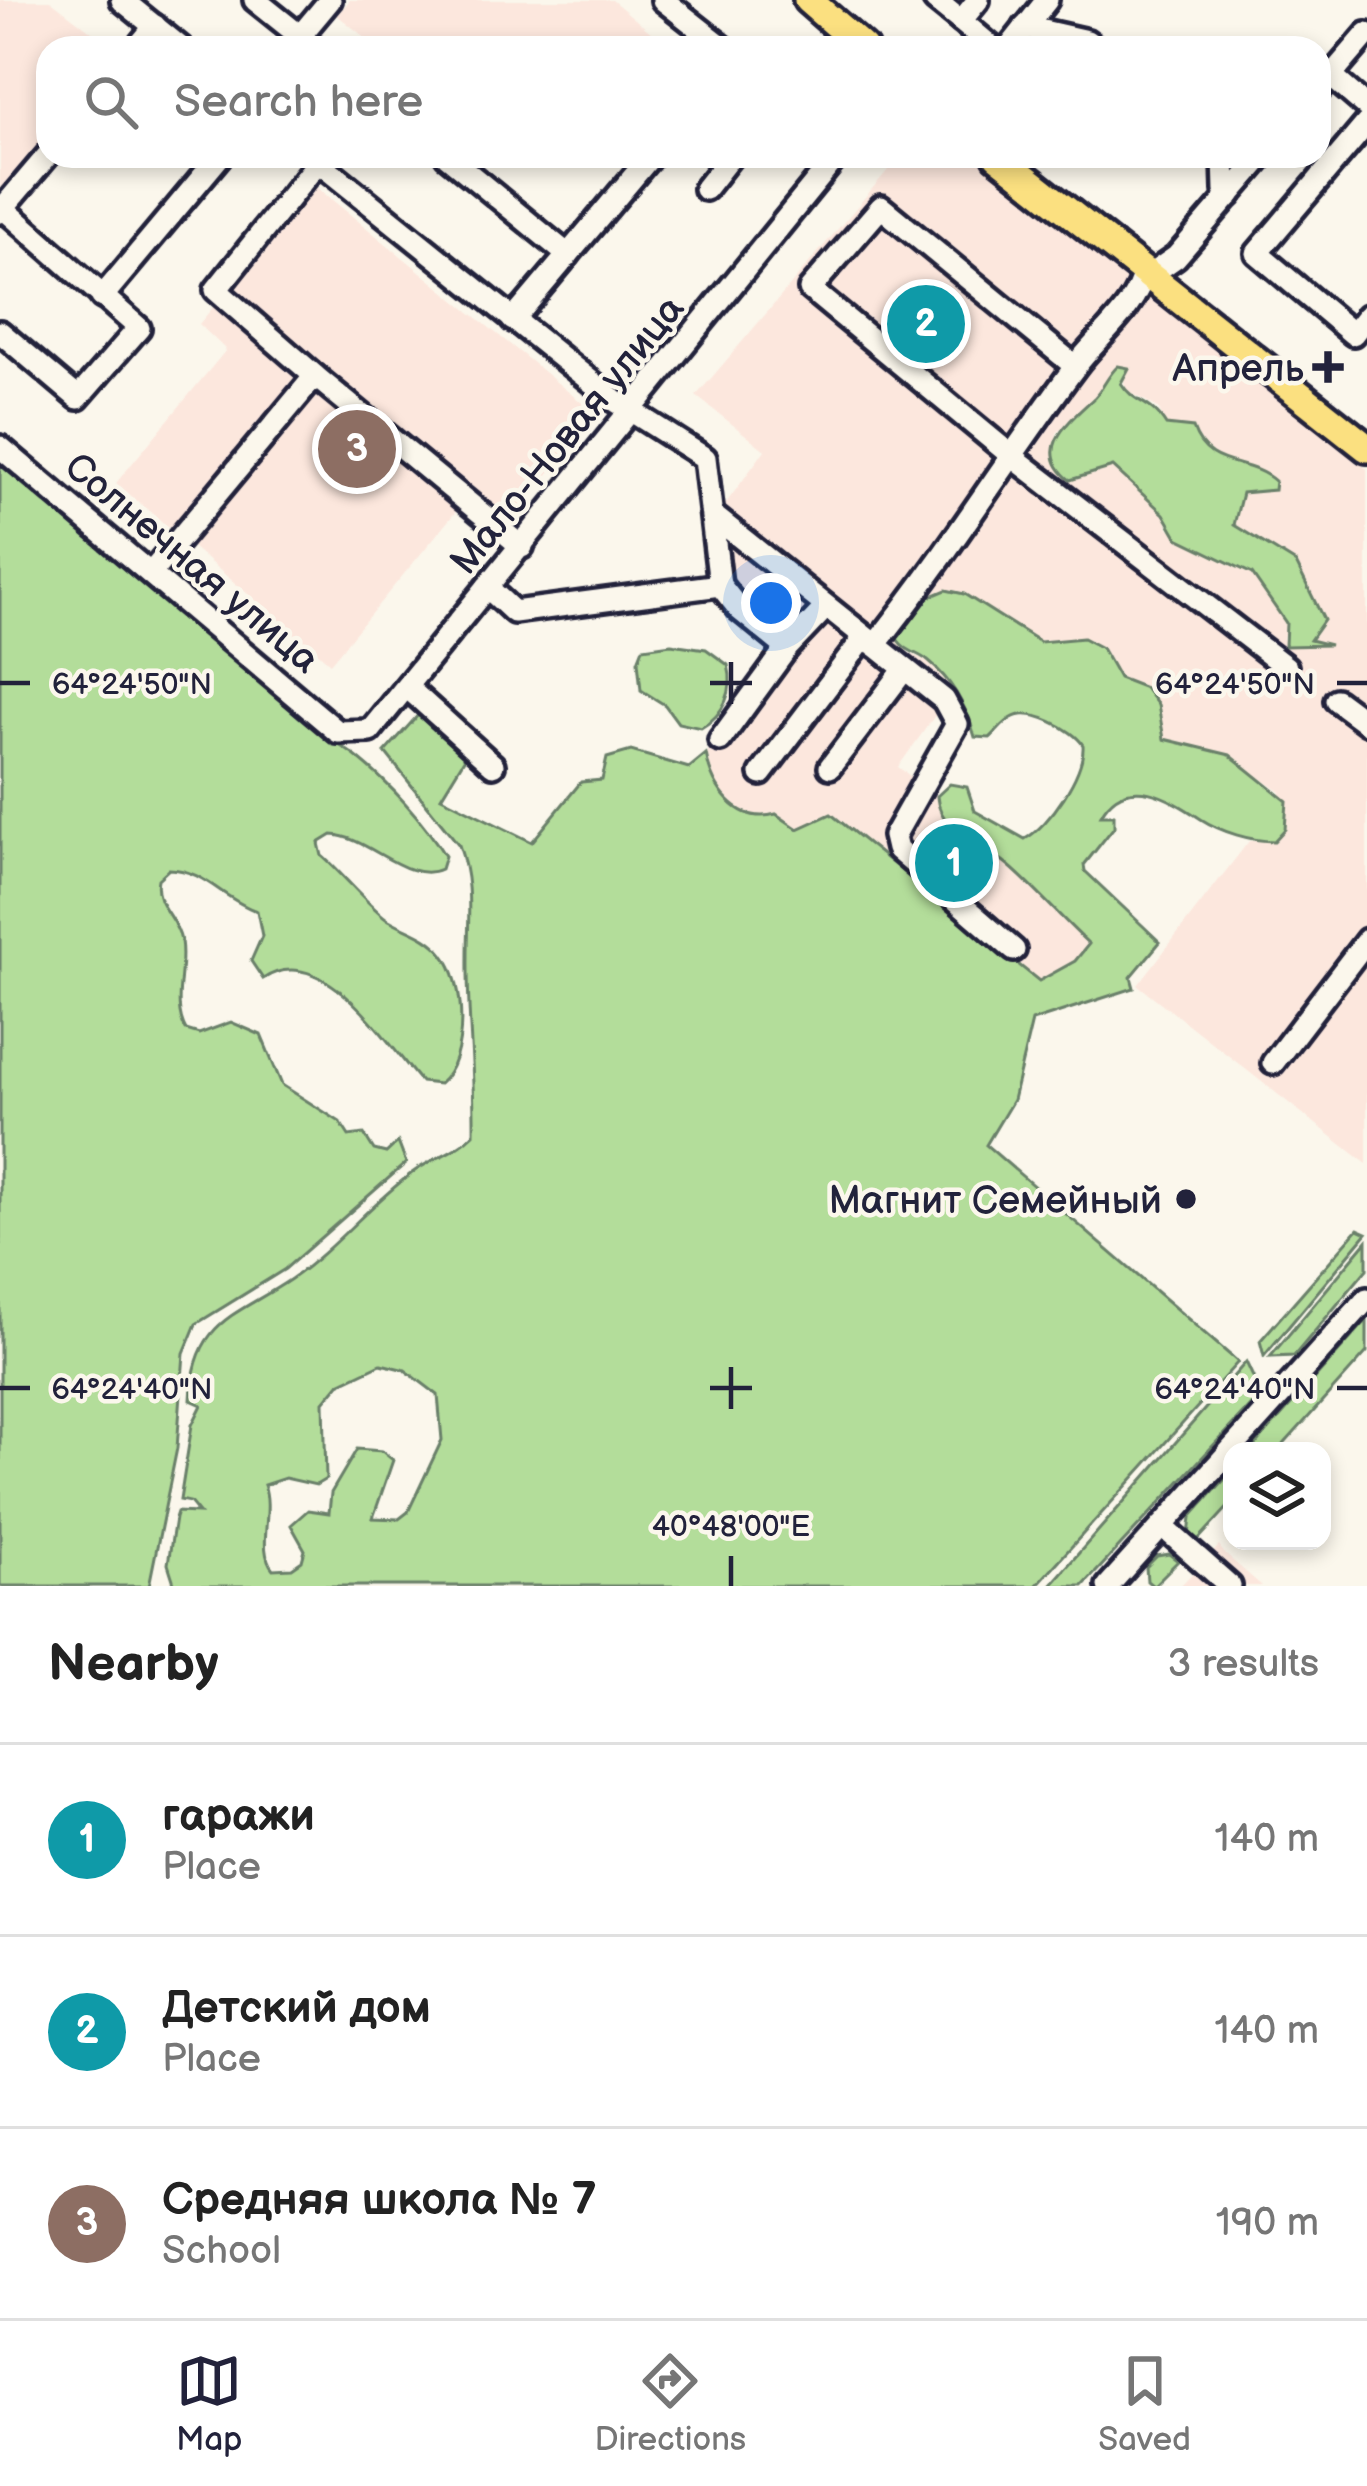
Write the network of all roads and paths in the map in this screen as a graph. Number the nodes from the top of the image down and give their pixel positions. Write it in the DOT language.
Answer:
graph roads {
  1 [pos="122,0"];
  2 [pos="255,0"];
  3 [pos="330,0"];
  4 [pos="663,0"];
  5 [pos="808,0"];
  6 [pos="935,0"];
  7 [pos="978,0"];
  8 [pos="1048,0"];
  9 [pos="961,21"];
  10 [pos="155,26"];
  11 [pos="1025,27"];
  12 [pos="1367,34"];
  13 [pos="147,36"];
  14 [pos="167,36"];
  15 [pos="300,36"];
  16 [pos="310,36"];
  17 [pos="709,36"];
  18 [pos="840,36"];
  19 [pos="979,36"];
  20 [pos="1018,36"];
  21 [pos="1065,36"];
  22 [pos="1331,76"];
  23 [pos="1331,86"];
  24 [pos="1367,107"];
  25 [pos="1367,123"];
  26 [pos="1331,166"];
  27 [pos="37,168"];
  28 [pos="210,168"];
  29 [pos="307,168"];
  30 [pos="325,168"];
  31 [pos="462,168"];
  32 [pos="641,168"];
  33 [pos="722,168"];
  34 [pos="827,168"];
  35 [pos="1013,168"];
  36 [pos="1224,168"];
  37 [pos="1254,168"];
  38 [pos="1329,168"];
  39 [pos="705,189"];
  40 [pos="1231,195"];
  41 [pos="2,210"];
  42 [pos="568,255"];
  43 [pos="1147,273"];
  44 [pos="102,297"];
  45 [pos="1367,316"];
  46 [pos="513,320"];
  47 [pos="0,332"];
  48 [pos="1076,366"];
  49 [pos="315,376"];
  50 [pos="630,411"];
  51 [pos="1365,443"];
  52 [pos="0,447"];
  53 [pos="1013,457"];
  54 [pos="715,517"];
  55 [pos="522,547"];
  56 [pos="151,573"];
  57 [pos="720,585"];
  58 [pos="488,587"];
  59 [pos="826,607"];
  60 [pos="869,641"];
  61 [pos="787,648"];
  62 [pos="1286,667"];
  63 [pos="904,670"];
  64 [pos="408,688"];
  65 [pos="1336,700"];
  66 [pos="1367,723"];
  67 [pos="338,732"];
  68 [pos="720,740"];
  69 [pos="493,765"];
  70 [pos="830,766"];
  71 [pos="761,774"];
  72 [pos="1367,940"];
  73 [pos="1014,950"];
  74 [pos="1274,1063"];
  75 [pos="1367,1298"];
  76 [pos="1162,1526"];
  77 [pos="1117,1583"];
  78 [pos="1230,1586"];
  1 -- 10 [label="street"];
  2 -- 15 [label="street"];
  3 -- 16 [label="street"];
  4 -- 17 [label="street"];
  5 -- 18 [label="main road"];
  6 -- 9 [label="street"];
  7 -- 9 [label="street"];
  8 -- 11 [label="street"];
  9 -- 19 [label="street"];
  10 -- 13 [label="street"];
  10 -- 14 [label="street"];
  11 -- 20 [label="street"];
  11 -- 21 [label="street"];
  12 -- 22 [label="street"];
  23 -- 24 [label="street"];
  25 -- 26 [label="street"];
  27 -- 41 [label="street"];
  28 -- 44 [label="street"];
  29 -- 49 [label="street"];
  30 -- 46 [label="street"];
  31 -- 42 [label="street"];
  32 -- 42 [label="street"];
  33 -- 39 [label="street"];
  34 -- 50 [label="street, Мало-Новая улица"];
  35 -- 43 [label="main road"];
  36 -- 40 [label="street"];
  37 -- 40 [label="street"];
  38 -- 45 [label="street"];
  40 -- 43 [label="street"];
  41 -- 44 [label="street"];
  42 -- 46 [label="street"];
  43 -- 48 [label="street"];
  43 -- 51 [label="main road"];
  44 -- 47 [label="street"];
  46 -- 50 [label="street"];
  48 -- 53 [label="street"];
  48 -- 53 [label="street"];
  49 -- 55 [label="street"];
  49 -- 56 [label="street"];
  50 -- 54 [label="street"];
  50 -- 55 [label="street, Мало-Новая улица"];
  52 -- 56 [label="street, Солнечная улица"];
  53 -- 60 [label="street"];
  53 -- 62 [label="street"];
  54 -- 57 [label="street"];
  54 -- 59 [label="street"];
  55 -- 58 [label="street, Мало-Новая улица"];
  56 -- 67 [label="street, Солнечная улица"];
  57 -- 58 [label="street"];
  57 -- 61 [label="street"];
  58 -- 64 [label="street, Мало-Новая улица"];
  59 -- 60 [label="street"];
  59 -- 61 [label="street"];
  60 -- 63 [label="street"];
  60 -- 71 [label="street"];
  61 -- 68 [label="street"];
  63 -- 70 [label="street"];
  63 -- 73 [label="street"];
  64 -- 67 [label="street, Мало-Новая улица"];
  64 -- 69 [label="street"];
  65 -- 66 [label="street"];
  72 -- 74 [label="street"];
  75 -- 76 [label="street"];
  76 -- 77 [label="street"];
  76 -- 78 [label="street"];
}
